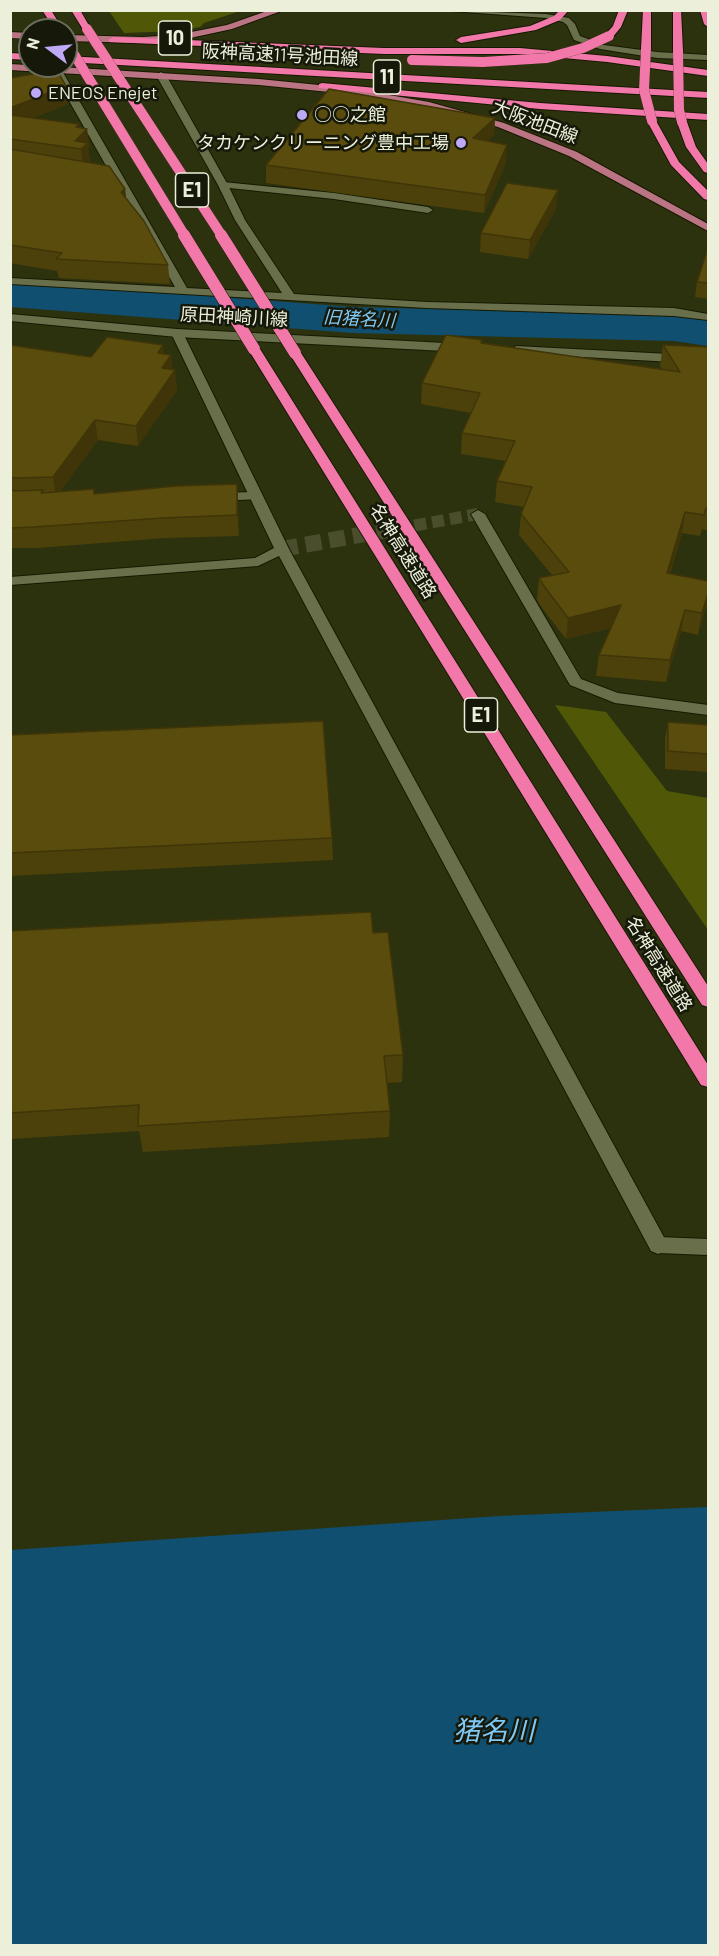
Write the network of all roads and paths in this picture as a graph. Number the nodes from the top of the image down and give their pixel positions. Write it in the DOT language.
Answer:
graph roads {
  1 [pos="75,10"];
  2 [pos="280,10"];
  3 [pos="441,10"];
  4 [pos="565,10"];
  5 [pos="624,10"];
  6 [pos="647,10"];
  7 [pos="677,10"];
  8 [pos="704,10"];
  9 [pos="557,18"];
  10 [pos="96,24"];
  11 [pos="708,24"];
  12 [pos="78,40"];
  13 [pos="113,40"];
  14 [pos="240,45"];
  15 [pos="78,51"];
  16 [pos="140,54"];
  17 [pos="176,54"];
  18 [pos="211,55"];
  19 [pos="708,58"];
  20 [pos="78,60"];
  21 [pos="78,60"];
  22 [pos="78,70"];
  23 [pos="310,73"];
  24 [pos="708,73"];
  25 [pos="161,75"];
  26 [pos="61,78"];
  27 [pos="222,79"];
  28 [pos="708,85"];
  29 [pos="708,95"];
  30 [pos="708,102"];
  31 [pos="708,117"];
  32 [pos="708,170"];
  33 [pos="187,181"];
  34 [pos="223,185"];
  35 [pos="708,197"];
  36 [pos="428,210"];
  37 [pos="708,228"];
  38 [pos="10,281"];
  39 [pos="183,291"];
  40 [pos="290,296"];
  41 [pos="10,317"];
  42 [pos="708,317"];
  43 [pos="177,333"];
  44 [pos="473,348"];
  45 [pos="508,350"];
  46 [pos="708,360"];
  47 [pos="257,496"];
  48 [pos="202,498"];
  49 [pos="478,514"];
  50 [pos="282,549"];
  51 [pos="10,581"];
  52 [pos="708,710"];
  53 [pos="708,1000"];
  54 [pos="708,1080"];
  55 [pos="658,1245"];
  56 [pos="708,1246"];
  1 -- 33 [label="highway, 名神高速道路 / E1, bridge"];
  2 -- 13 [label="main road, 10"];
  3 -- 9 [label="lane"];
  4 -- 9 [label="highway"];
  5 -- 18 [label="highway, bridge"];
  6 -- 35 [label="highway, bridge"];
  7 -- 32 [label="highway, bridge"];
  8 -- 11 [label="highway"];
  9 -- 14 [label="highway"];
  9 -- 19 [label="lane"];
  10 -- 33 [label="highway, bridge"];
  12 -- 13 [label="main road, 10"];
  13 -- 14 [label="highway"];
  14 -- 24 [label="highway"];
  15 -- 16 [label="highway, 阪神高速11号池田線 / 11"];
  16 -- 17 [label="highway"];
  16 -- 28 [label="highway, 阪神高速11号池田線 / 11"];
  20 -- 54 [label="highway, 名神高速道路 / E1, bridge"];
  21 -- 23 [label="highway, 阪神高速11号池田線 / 11"];
  22 -- 25 [label="main road, 大阪池田線 / 10"];
  23 -- 29 [label="highway, 阪神高速11号池田線 / 11"];
  23 -- 30 [label="highway"];
  25 -- 27 [label="main road, 大阪池田線 / 10"];
  25 -- 34 [label="street"];
  26 -- 39 [label="street"];
  27 -- 31 [label="highway"];
  27 -- 37 [label="main road, 大阪池田線 / 10"];
  33 -- 53 [label="highway, 名神高速道路 / E1, bridge"];
  34 -- 36 [label="lane"];
  34 -- 40 [label="street"];
  38 -- 39 [label="street"];
  39 -- 40 [label="street"];
  40 -- 42 [label="street"];
  41 -- 43 [label="street, 原田神崎川線"];
  43 -- 44 [label="street, 原田神崎川線"];
  43 -- 47 [label="street"];
  45 -- 46 [label="street"];
  47 -- 48 [label="lane"];
  47 -- 50 [label="street"];
  49 -- 52 [label="street"];
  50 -- 51 [label="street"];
  50 -- 55 [label="street"];
  55 -- 56 [label="lane"];
}
